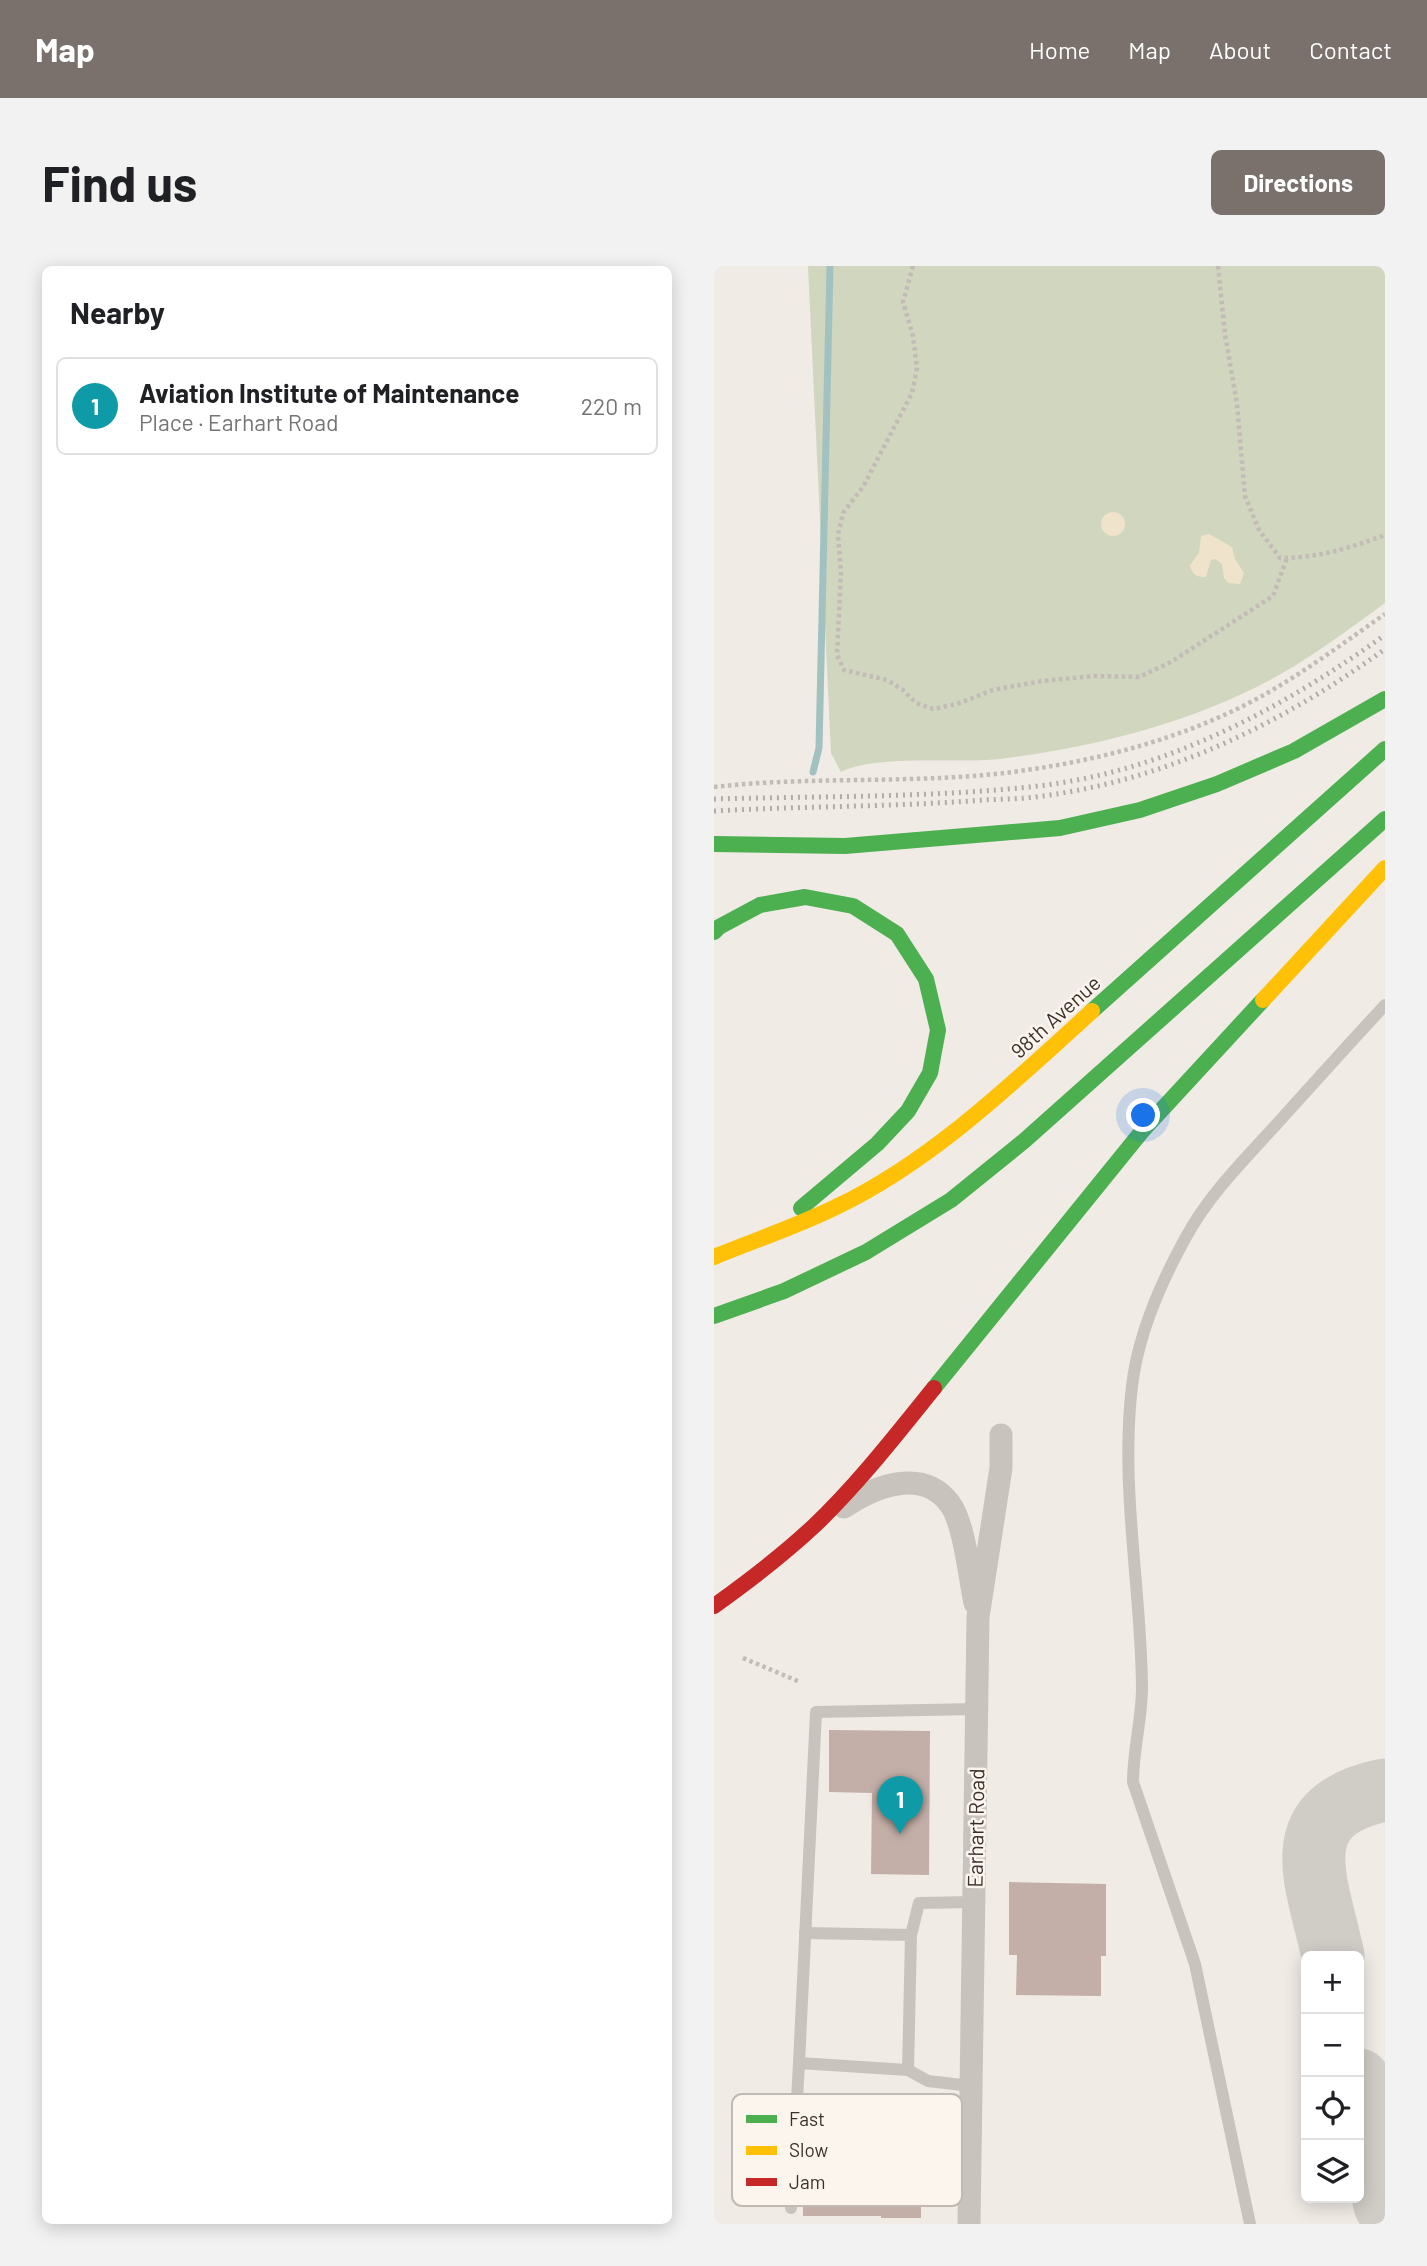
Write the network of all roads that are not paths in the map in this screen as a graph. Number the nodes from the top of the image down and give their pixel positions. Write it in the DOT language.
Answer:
graph roads {
  1 [pos="1385,699"];
  2 [pos="1385,749"];
  3 [pos="1385,819"];
  4 [pos="714,844"];
  5 [pos="1385,868"];
  6 [pos="714,932"];
  7 [pos="1385,1005"];
  8 [pos="765,1238"];
  9 [pos="714,1257"];
  10 [pos="714,1316"];
  11 [pos="1001,1435"];
  12 [pos="815,1525"];
  13 [pos="714,1606"];
  14 [pos="978,1617"];
  15 [pos="977,1709"];
  16 [pos="974,1902"];
  17 [pos="805,1933"];
  18 [pos="911,1935"];
  19 [pos="799,2063"];
  20 [pos="908,2070"];
  21 [pos="971,2086"];
  22 [pos="797,2094"];
  23 [pos="969,2224"];
  24 [pos="1250,2224"];
  1 -- 4 [label="main road"];
  2 -- 8 [label="main road, 98th Avenue"];
  3 -- 10 [label="main road"];
  5 -- 12 [label="main road"];
  6 -- 8 [label="main road"];
  7 -- 24 [label="lane"];
  8 -- 9 [label="main road, 98th Avenue"];
  11 -- 14 [label="street, Earhart Road"];
  12 -- 13 [label="main road"];
  12 -- 14 [label="street"];
  14 -- 15 [label="street, Earhart Road"];
  15 -- 16 [label="street, Earhart Road"];
  15 -- 17 [label="lane"];
  16 -- 18 [label="lane"];
  16 -- 21 [label="street, Earhart Road"];
  17 -- 18 [label="lane"];
  17 -- 19 [label="lane"];
  18 -- 20 [label="lane"];
  19 -- 20 [label="lane"];
  19 -- 22 [label="lane"];
  20 -- 21 [label="lane"];
  21 -- 23 [label="street, Earhart Road"];
}
